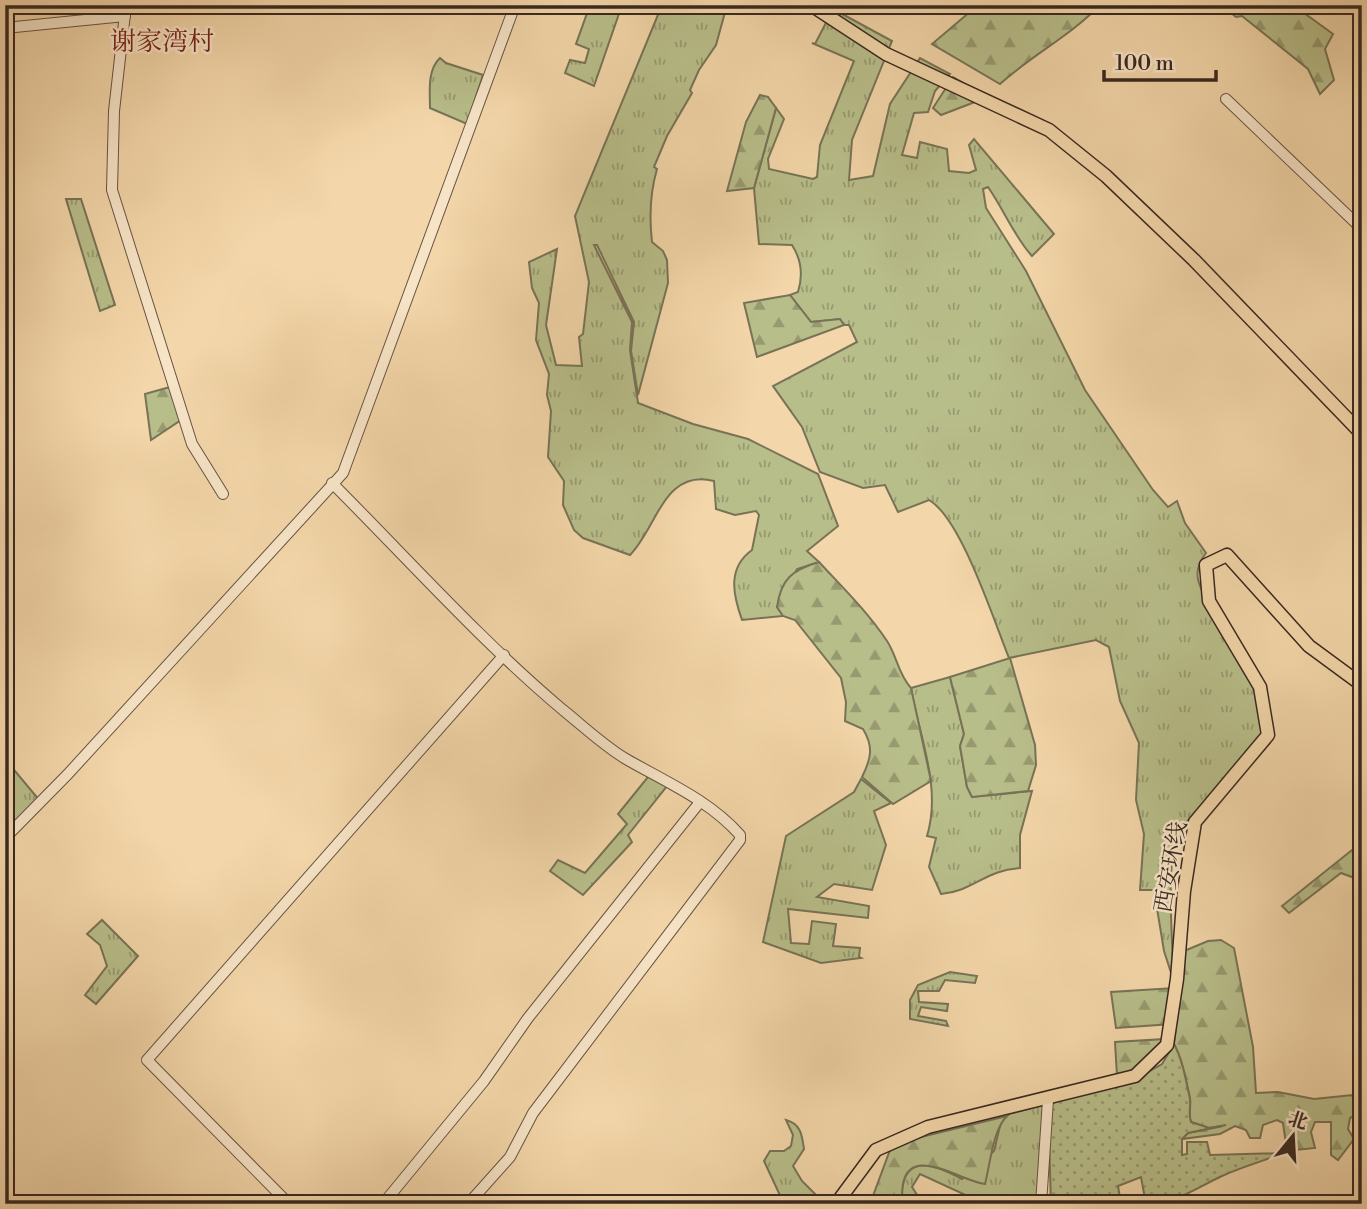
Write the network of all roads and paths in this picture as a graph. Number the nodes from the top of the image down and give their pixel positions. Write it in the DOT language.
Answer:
graph roads {
  1 [pos="515,5"];
  2 [pos="811,5"];
  3 [pos="125,11"];
  4 [pos="5,27"];
  5 [pos="1226,99"];
  6 [pos="1362,229"];
  7 [pos="1362,434"];
  8 [pos="332,483"];
  9 [pos="223,494"];
  10 [pos="504,655"];
  11 [pos="1362,685"];
  12 [pos="700,802"];
  13 [pos="5,838"];
  14 [pos="1048,1100"];
  15 [pos="289,1204"];
  16 [pos="383,1204"];
  17 [pos="468,1204"];
  18 [pos="836,1204"];
  19 [pos="1041,1204"];
  1 -- 8 [label="street"];
  2 -- 7 [label="main road"];
  3 -- 4 [label="street"];
  3 -- 9 [label="street"];
  5 -- 6 [label="street"];
  8 -- 10 [label="street"];
  8 -- 13 [label="street"];
  10 -- 12 [label="street"];
  10 -- 15 [label="street"];
  11 -- 14 [label="main road, 西安环线"];
  12 -- 16 [label="street"];
  12 -- 17 [label="street"];
  14 -- 18 [label="main road, 西安环线"];
  14 -- 19 [label="street"];
}
